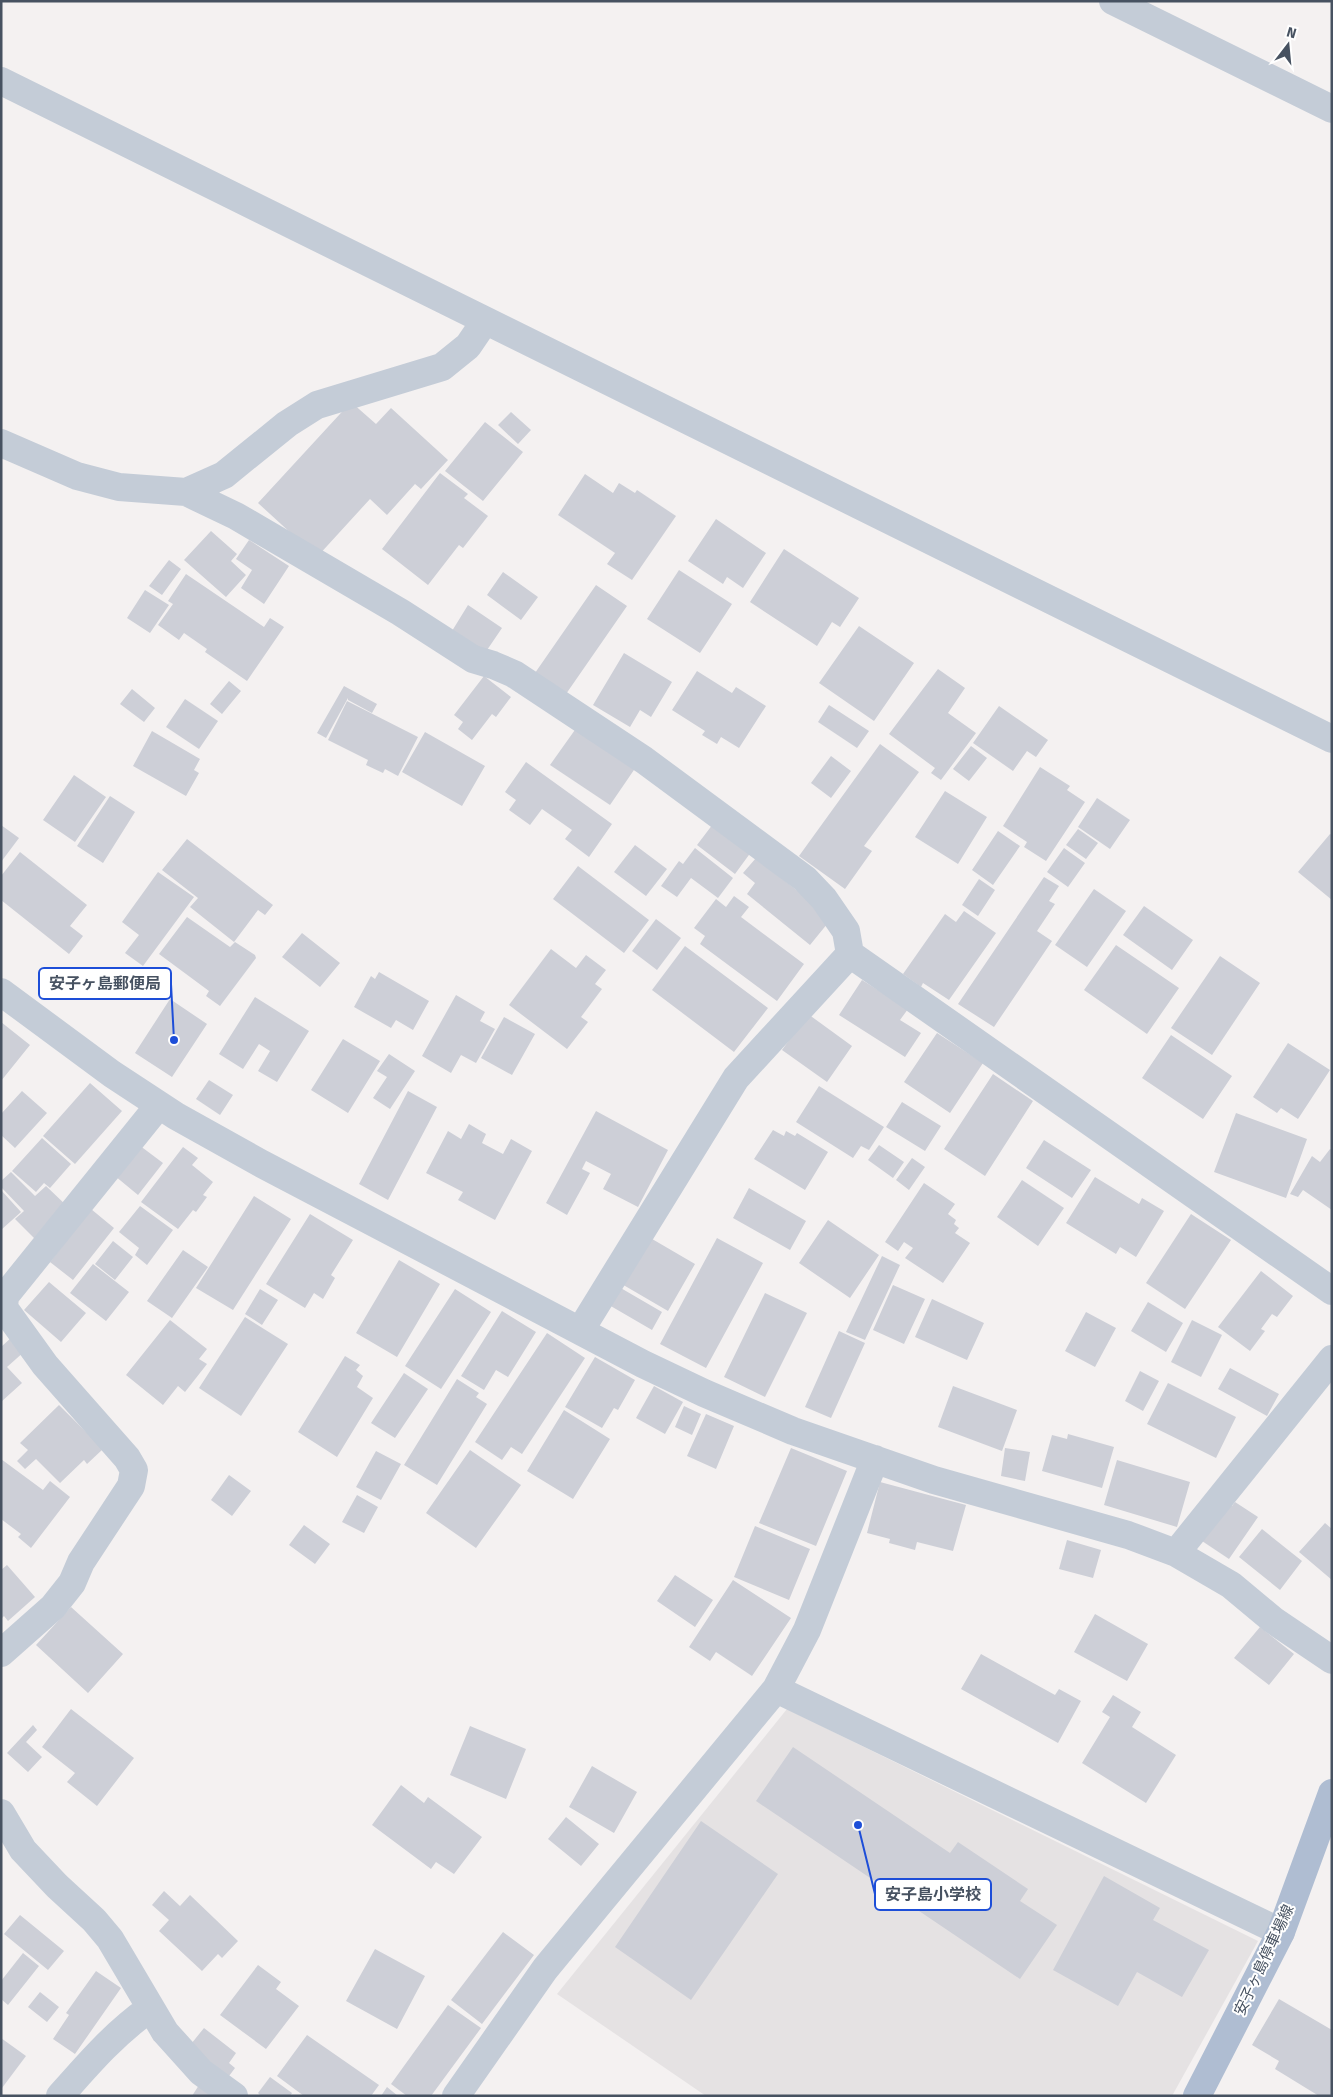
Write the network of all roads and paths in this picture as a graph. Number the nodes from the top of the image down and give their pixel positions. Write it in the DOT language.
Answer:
graph roads {
  1 [pos="1114,1"];
  2 [pos="1,81"];
  3 [pos="1332,109"];
  4 [pos="485,321"];
  5 [pos="1,443"];
  6 [pos="186,492"];
  7 [pos="1332,739"];
  8 [pos="850,954"];
  9 [pos="1,992"];
  10 [pos="159,1105"];
  11 [pos="1332,1291"];
  12 [pos="580,1331"];
  13 [pos="1332,1359"];
  14 [pos="875,1459"];
  15 [pos="1176,1553"];
  16 [pos="1,1653"];
  17 [pos="1332,1660"];
  18 [pos="776,1689"];
  19 [pos="1332,1793"];
  20 [pos="1,1813"];
  21 [pos="1280,1932"];
  22 [pos="149,2009"];
  23 [pos="60,2096"];
  24 [pos="234,2096"];
  25 [pos="456,2096"];
  26 [pos="1197,2096"];
  1 -- 3 [label="street"];
  2 -- 4 [label="street"];
  4 -- 6 [label="street"];
  4 -- 7 [label="street"];
  5 -- 6 [label="street"];
  6 -- 8 [label="street"];
  8 -- 11 [label="street"];
  8 -- 12 [label="street"];
  9 -- 10 [label="street"];
  10 -- 12 [label="street"];
  10 -- 16 [label="street"];
  12 -- 14 [label="street"];
  13 -- 15 [label="street"];
  14 -- 15 [label="street"];
  14 -- 18 [label="street"];
  15 -- 17 [label="street"];
  18 -- 21 [label="street"];
  18 -- 25 [label="street"];
  19 -- 21 [label="main road, 安子ヶ島停車場線"];
  20 -- 22 [label="street"];
  21 -- 26 [label="main road, 安子ヶ島停車場線"];
  22 -- 23 [label="street"];
  22 -- 24 [label="street"];
}
